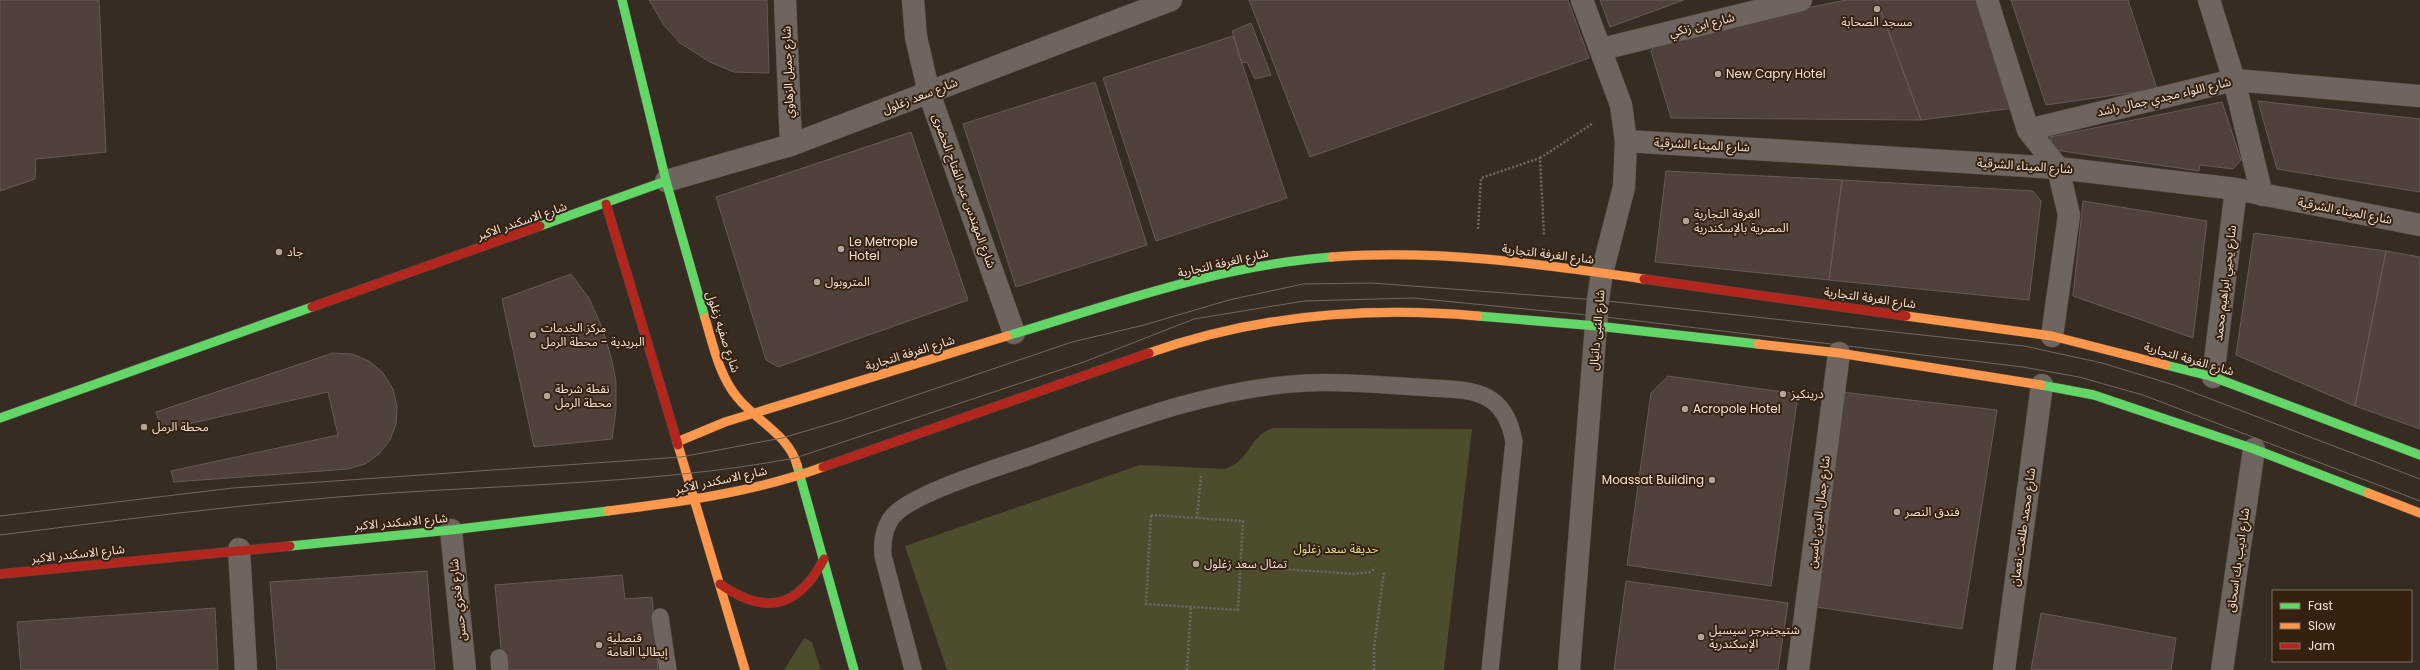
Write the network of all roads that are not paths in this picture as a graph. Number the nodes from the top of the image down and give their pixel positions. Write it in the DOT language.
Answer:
graph roads {
  1 [pos="622,0"];
  2 [pos="785,0"];
  3 [pos="913,0"];
  4 [pos="1171,0"];
  5 [pos="1582,0"];
  6 [pos="1801,0"];
  7 [pos="1987,0"];
  8 [pos="2209,0"];
  9 [pos="1602,49"];
  10 [pos="2234,80"];
  11 [pos="929,93"];
  12 [pos="2420,96"];
  13 [pos="2028,130"];
  14 [pos="1626,140"];
  15 [pos="791,145"];
  16 [pos="2058,168"];
  17 [pos="666,181"];
  18 [pos="2236,190"];
  19 [pos="2262,195"];
  20 [pos="606,204"];
  21 [pos="2420,225"];
  22 [pos="1602,273"];
  23 [pos="1596,326"];
  24 [pos="1014,333"];
  25 [pos="2052,336"];
  26 [pos="1839,353"];
  27 [pos="2214,377"];
  28 [pos="2042,384"];
  29 [pos="752,414"];
  30 [pos="0,418"];
  31 [pos="677,442"];
  32 [pos="2254,449"];
  33 [pos="2420,455"];
  34 [pos="801,475"];
  35 [pos="694,500"];
  36 [pos="2420,513"];
  37 [pos="451,530"];
  38 [pos="239,549"];
  39 [pos="824,559"];
  40 [pos="0,574"];
  41 [pos="720,584"];
  42 [pos="660,617"];
  43 [pos="246,670"];
  44 [pos="465,670"];
  45 [pos="668,670"];
  46 [pos="745,670"];
  47 [pos="854,670"];
  48 [pos="913,670"];
  49 [pos="1490,670"];
  50 [pos="1569,670"];
  51 [pos="1798,670"];
  52 [pos="2004,670"];
  53 [pos="2222,670"];
  1 -- 17 [label="main road, شارع صفيه زغلول"];
  2 -- 15 [label="street, شارع جميل الزهاوي"];
  3 -- 11 [label="street, شارع المهندس عبد الفتاح الحضرى"];
  4 -- 11 [label="street, شارع سعد زغلول"];
  5 -- 9 [label="street, شارع النبى دانيال"];
  6 -- 9 [label="street, شارع ابن زنكي"];
  7 -- 13 [label="street"];
  8 -- 10 [label="street"];
  9 -- 14 [label="street, شارع النبى دانيال"];
  10 -- 12 [label="street, شارع اللواء مجدي جمال راشد"];
  10 -- 13 [label="street, شارع اللواء مجدي جمال راشد"];
  10 -- 19 [label="street"];
  11 -- 15 [label="street, شارع سعد زغلول"];
  11 -- 24 [label="street, شارع المهندس عبد الفتاح الحضرى"];
  13 -- 16 [label="street"];
  14 -- 16 [label="street, شارع الميناء الشرقية"];
  14 -- 22 [label="street, شارع النبى دانيال"];
  15 -- 17 [label="street, شارع سعد زغلول"];
  16 -- 18 [label="street, شارع الميناء الشرقية"];
  16 -- 25 [label="street"];
  17 -- 20 [label="main road, شارع الاسكندر الاكبر"];
  17 -- 29 [label="main road, شارع صفيه زغلول"];
  18 -- 19 [label="street, شارع الميناء الشرقية"];
  18 -- 27 [label="street, شارع يحيي ابراهيم محمد"];
  19 -- 21 [label="street, شارع الميناء الشرقية"];
  20 -- 30 [label="main road, شارع الاسكندر الاكبر"];
  20 -- 31 [label="main road"];
  22 -- 23 [label="street, شارع النبى دانيال"];
  22 -- 24 [label="main road, شارع الغرفة التجارية"];
  22 -- 25 [label="main road, شارع الغرفة التجارية"];
  23 -- 26 [label="main road"];
  23 -- 34 [label="main road"];
  23 -- 50 [label="street, شارع النبى دانيال"];
  24 -- 29 [label="main road, شارع الغرفة التجارية"];
  25 -- 27 [label="main road, شارع الغرفة التجارية"];
  26 -- 28 [label="main road"];
  26 -- 51 [label="street, شارع جمال الدين ياسين"];
  27 -- 33 [label="main road, شارع الغرفة التجارية"];
  28 -- 32 [label="main road"];
  28 -- 52 [label="street, شارع محمد طلعت نعمان"];
  29 -- 31 [label="main road, شارع الغرفة التجارية"];
  29 -- 34 [label="main road, شارع صفيه زغلول"];
  31 -- 35 [label="main road"];
  32 -- 36 [label="main road"];
  32 -- 53 [label="street, شارع اديب بك اسحاق"];
  34 -- 35 [label="main road, شارع الاسكندر الاكبر"];
  34 -- 39 [label="main road, شارع صفيه زغلول"];
  35 -- 37 [label="main road, شارع الاسكندر الاكبر"];
  35 -- 41 [label="main road"];
  37 -- 38 [label="main road, شارع الاسكندر الاكبر"];
  37 -- 44 [label="street, شارع فخري حسن"];
  38 -- 40 [label="main road, شارع الاسكندر الاكبر"];
  38 -- 43 [label="street"];
  39 -- 41 [label="main road"];
  39 -- 47 [label="main road, شارع صفيه زغلول"];
  41 -- 46 [label="main road"];
  42 -- 45 [label="lane"];
  48 -- 49 [label="lane"];
}
